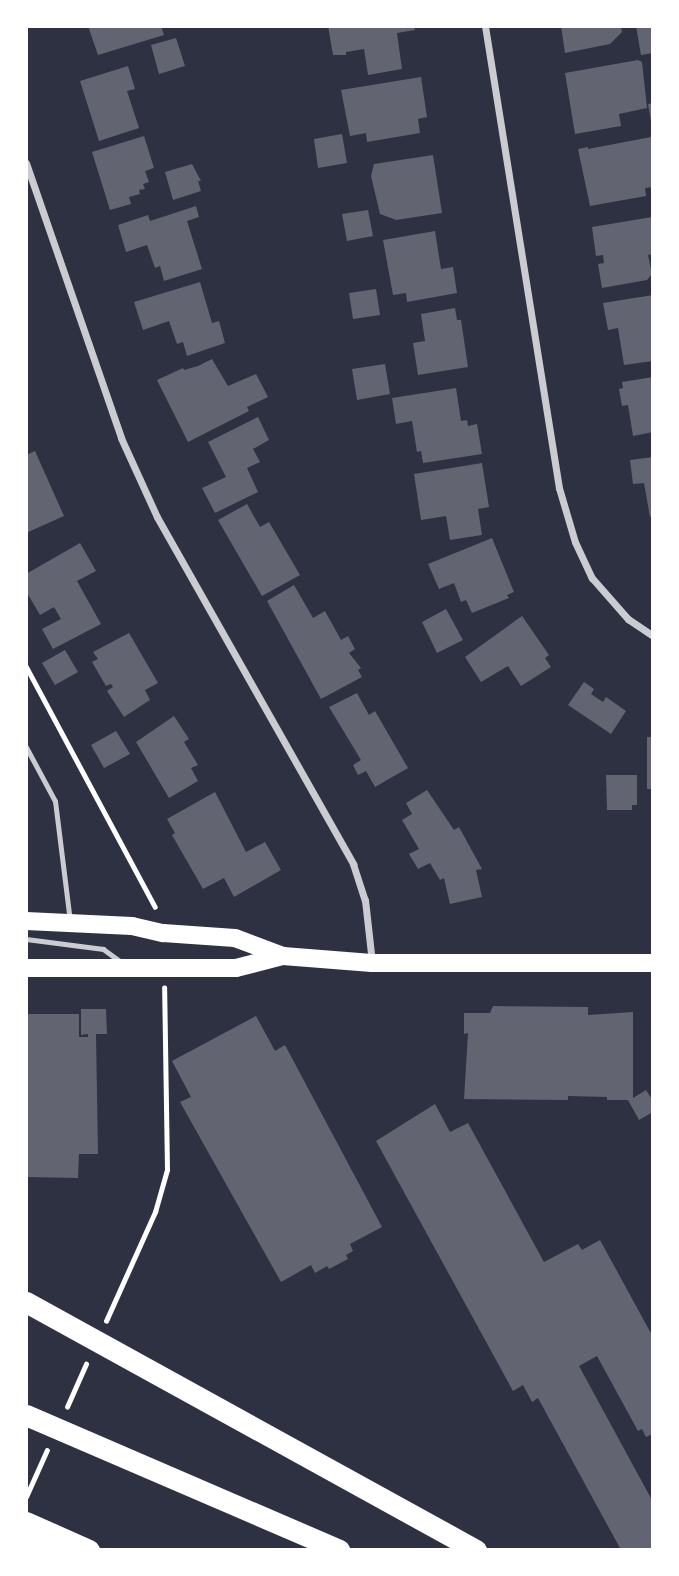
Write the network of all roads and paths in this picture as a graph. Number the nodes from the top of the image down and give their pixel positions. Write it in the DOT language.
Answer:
graph roads {
  1 [pos="485,26"];
  2 [pos="26,163"];
  3 [pos="651,636"];
  4 [pos="26,666"];
  5 [pos="26,747"];
  6 [pos="158,911"];
  7 [pos="26,921"];
  8 [pos="70,923"];
  9 [pos="26,939"];
  10 [pos="283,956"];
  11 [pos="653,962"];
  12 [pos="372,963"];
  13 [pos="26,968"];
  14 [pos="130,969"];
  15 [pos="164,984"];
  16 [pos="155,1212"];
  17 [pos="26,1302"];
  18 [pos="26,1415"];
  19 [pos="26,1522"];
  20 [pos="26,1541"];
  21 [pos="51,1550"];
  22 [pos="89,1550"];
  23 [pos="339,1550"];
  24 [pos="476,1550"];
  1 -- 3 [label="street"];
  2 -- 12 [label="street"];
  4 -- 6 [label="path"];
  5 -- 8 [label="lane"];
  7 -- 8 [label="main road"];
  8 -- 10 [label="main road"];
  9 -- 14 [label="lane"];
  10 -- 12 [label="main road"];
  10 -- 14 [label="main road"];
  11 -- 12 [label="main road"];
  13 -- 14 [label="main road"];
  15 -- 16 [label="path"];
  17 -- 24 [label="highway"];
  18 -- 23 [label="highway"];
  19 -- 22 [label="highway"];
  20 -- 21 [label="highway"];
}
